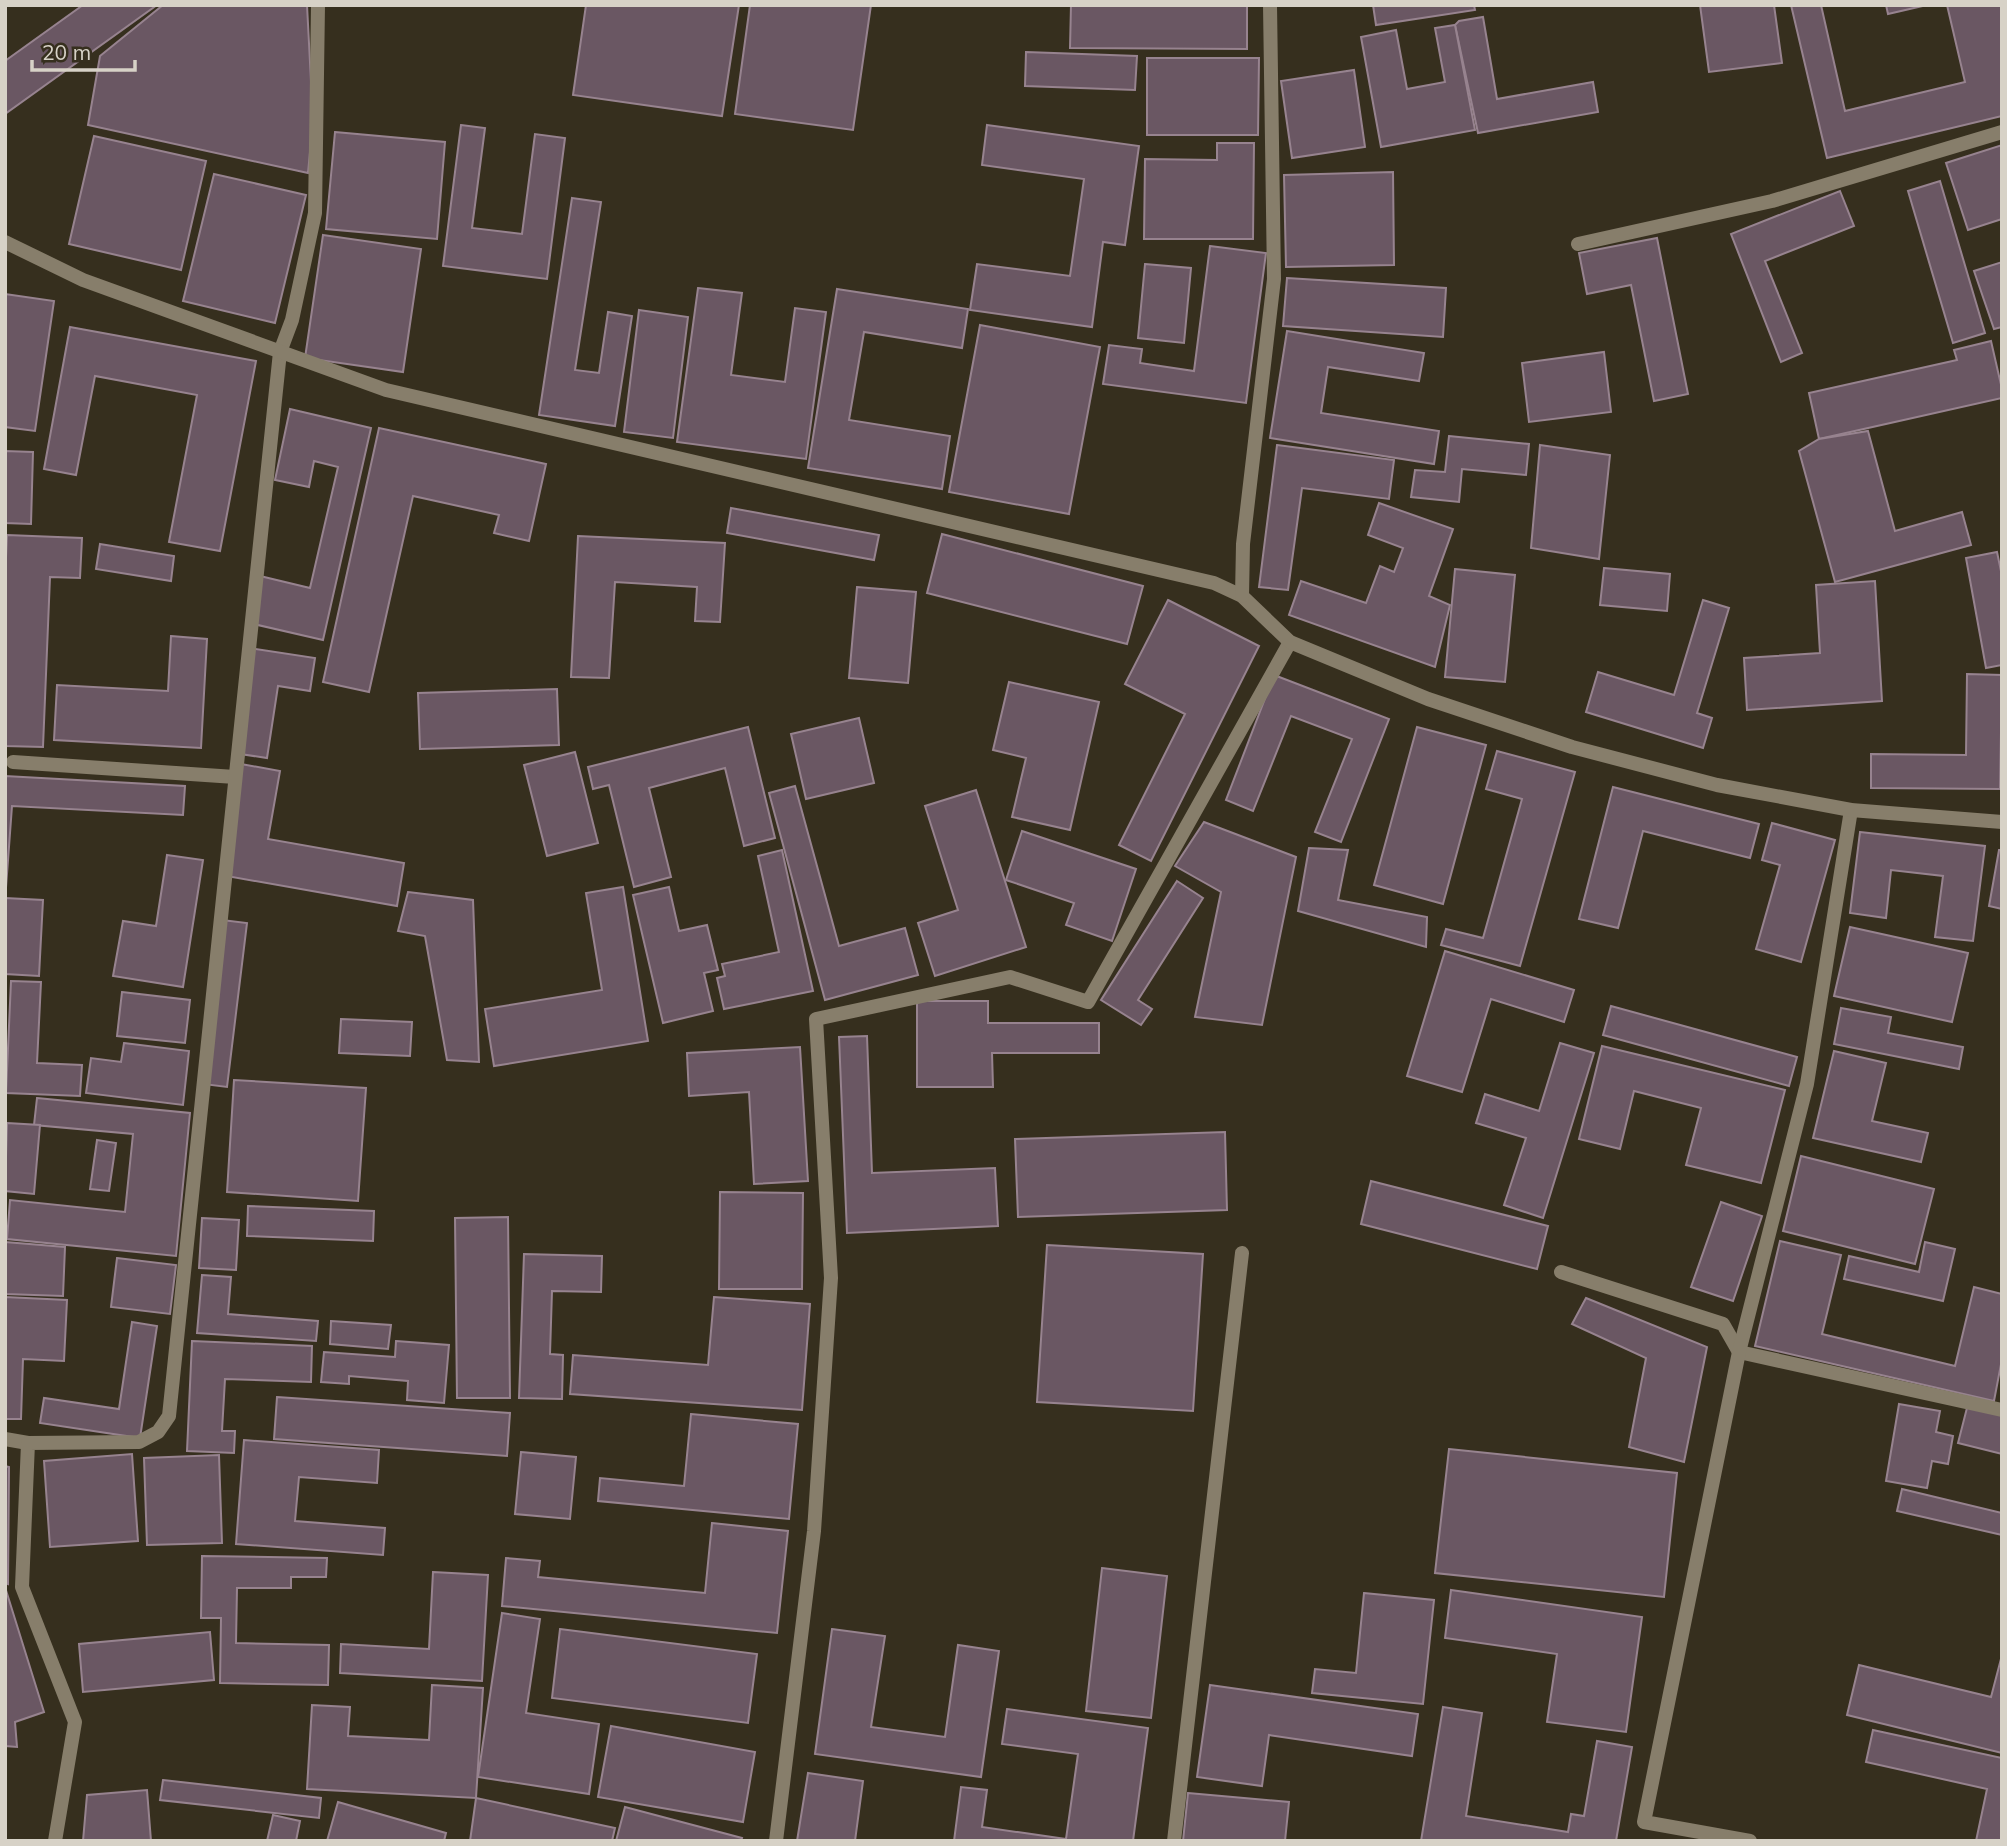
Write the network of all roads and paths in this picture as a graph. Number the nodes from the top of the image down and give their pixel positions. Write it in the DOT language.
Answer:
graph roads {
  1 [pos="318,5"];
  2 [pos="1270,5"];
  3 [pos="2002,132"];
  4 [pos="5,242"];
  5 [pos="1578,244"];
  6 [pos="280,352"];
  7 [pos="1242,596"];
  8 [pos="1290,642"];
  9 [pos="13,762"];
  10 [pos="235,777"];
  11 [pos="1851,810"];
  12 [pos="2002,821"];
  13 [pos="1242,1253"];
  14 [pos="1561,1272"];
  15 [pos="1739,1352"];
  16 [pos="2002,1410"];
  17 [pos="5,1439"];
  18 [pos="27,1443"];
  19 [pos="1700,1836"];
  20 [pos="55,1841"];
  21 [pos="776,1841"];
  22 [pos="1174,1841"];
  23 [pos="1751,1841"];
  1 -- 6 [label="street"];
  2 -- 7 [label="street"];
  3 -- 5 [label="street"];
  4 -- 6 [label="street"];
  6 -- 7 [label="street"];
  6 -- 10 [label="street"];
  7 -- 8 [label="street"];
  8 -- 11 [label="street"];
  8 -- 21 [label="street"];
  9 -- 10 [label="street"];
  10 -- 18 [label="street"];
  11 -- 12 [label="street"];
  11 -- 15 [label="street"];
  13 -- 22 [label="street"];
  14 -- 15 [label="street"];
  15 -- 16 [label="street"];
  15 -- 19 [label="street"];
  17 -- 18 [label="street"];
  18 -- 20 [label="street"];
  19 -- 23 [label="street"];
}
